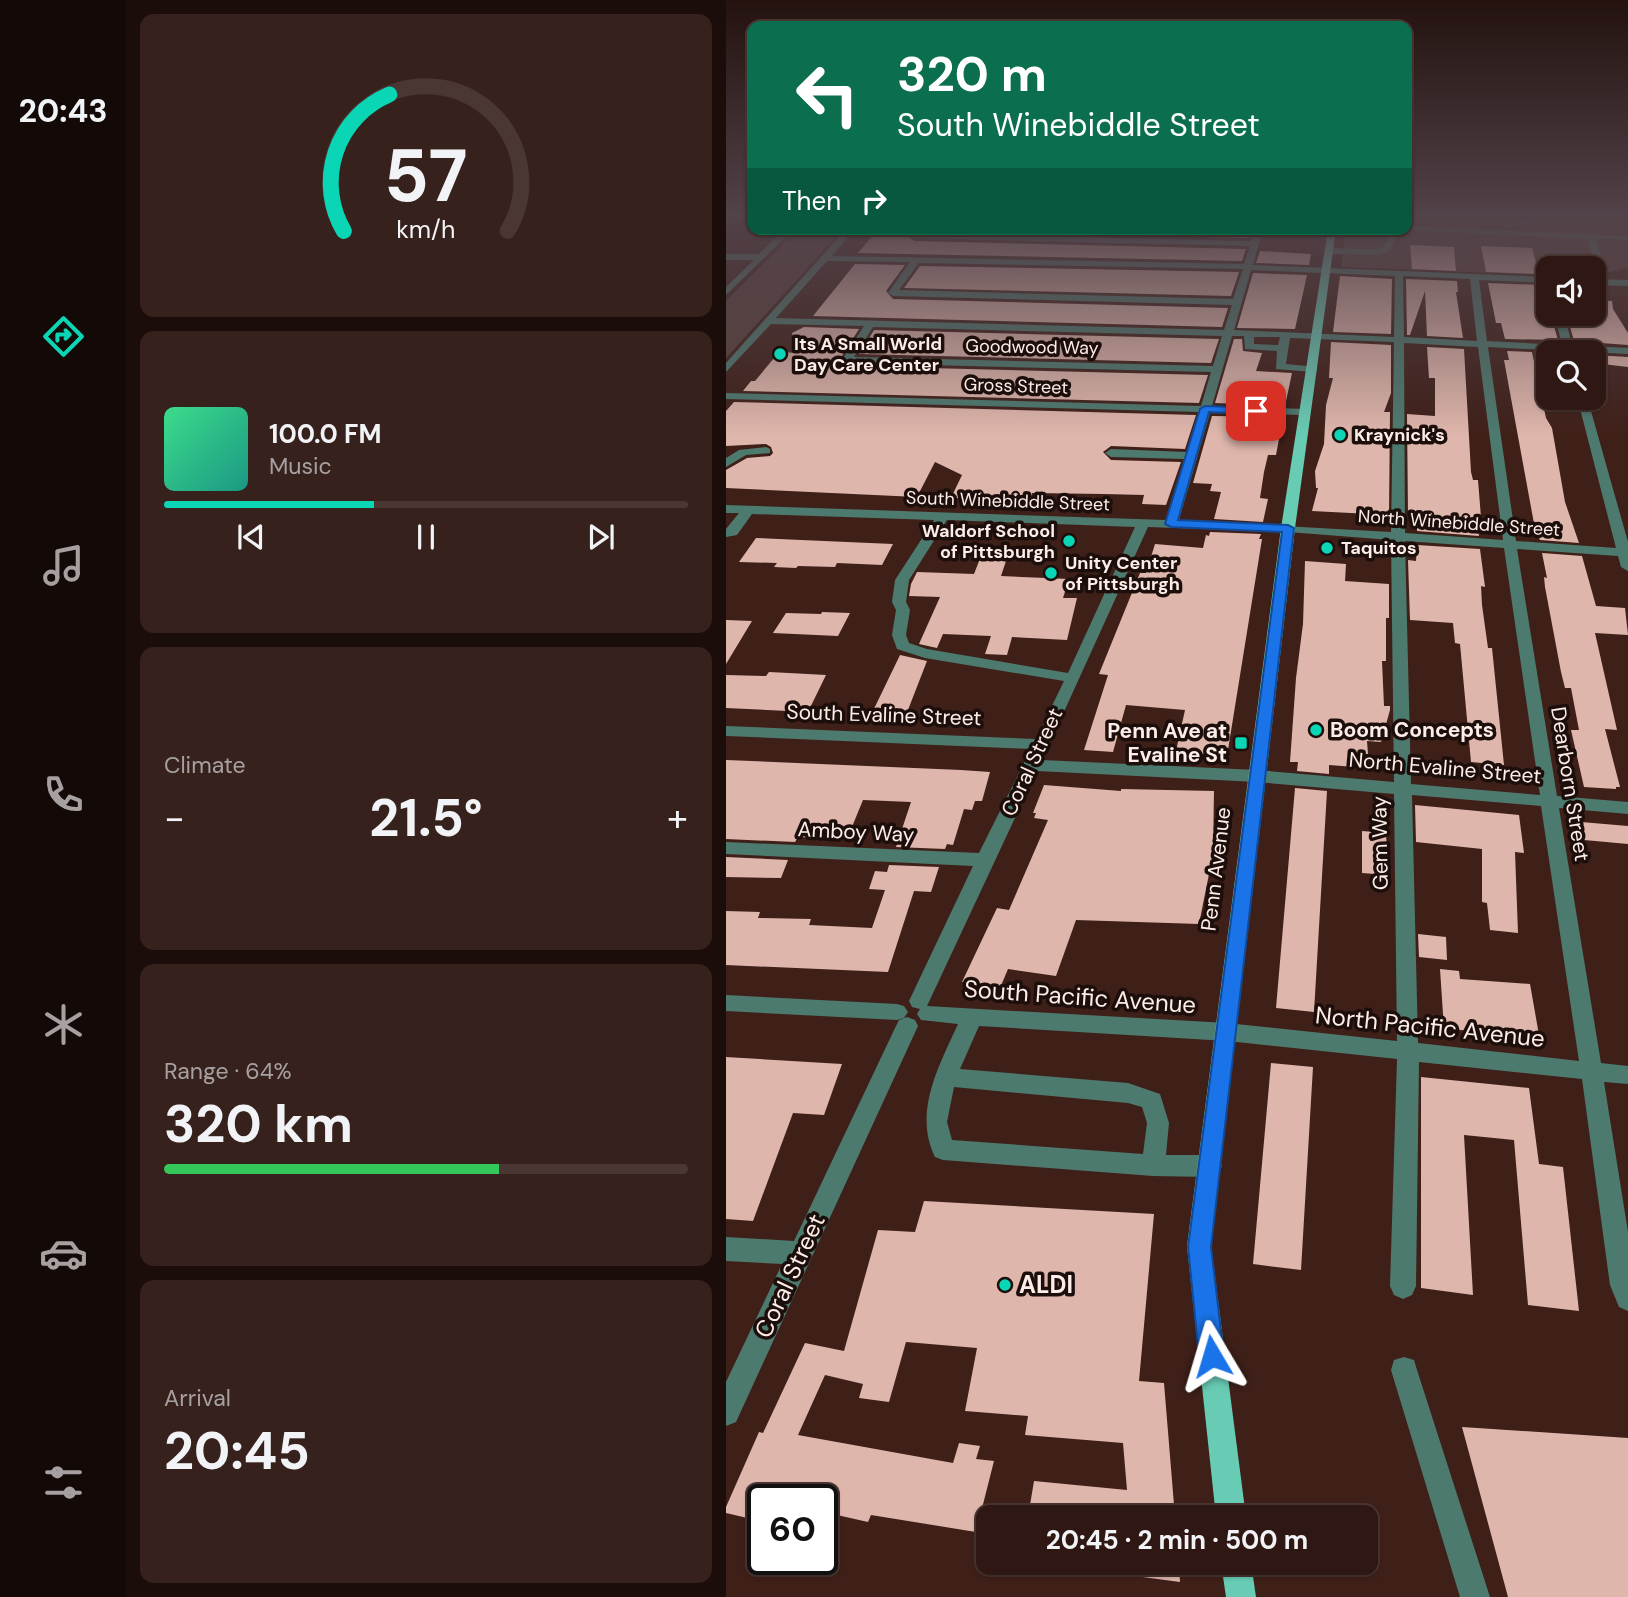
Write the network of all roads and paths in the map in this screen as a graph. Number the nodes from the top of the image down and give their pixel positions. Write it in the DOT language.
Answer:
graph roads {
  1 [pos="800,287"];
  2 [pos="898,287"];
  3 [pos="1242,287"];
  4 [pos="1324,287"];
  5 [pos="1399,287"];
  6 [pos="1476,287"];
  7 [pos="1237,302"];
  8 [pos="769,321"];
  9 [pos="871,324"];
  10 [pos="1228,333"];
  11 [pos="1249,334"];
  12 [pos="1285,335"];
  13 [pos="1317,335"];
  14 [pos="1399,340"];
  15 [pos="1484,344"];
  16 [pos="1283,348"];
  17 [pos="1536,348"];
  18 [pos="1606,351"];
  19 [pos="1628,351"];
  20 [pos="726,369"];
  21 [pos="1217,369"];
  22 [pos="1313,369"];
  23 [pos="726,396"];
  24 [pos="1205,409"];
  25 [pos="1586,410"];
  26 [pos="1305,412"];
  27 [pos="766,451"];
  28 [pos="1111,453"];
  29 [pos="1191,456"];
  30 [pos="726,463"];
  31 [pos="726,509"];
  32 [pos="748,510"];
  33 [pos="943,516"];
  34 [pos="1143,523"];
  35 [pos="1171,524"];
  36 [pos="1288,528"];
  37 [pos="726,533"];
  38 [pos="1398,537"];
  39 [pos="1509,543"];
  40 [pos="1626,553"];
  41 [pos="1628,567"];
  42 [pos="1072,678"];
  43 [pos="726,731"];
  44 [pos="1040,744"];
  45 [pos="1032,765"];
  46 [pos="1257,776"];
  47 [pos="1401,787"];
  48 [pos="1549,800"];
  49 [pos="1628,808"];
  50 [pos="726,848"];
  51 [pos="984,860"];
  52 [pos="726,1003"];
  53 [pos="913,1013"];
  54 [pos="972,1017"];
  55 [pos="1227,1032"];
  56 [pos="1407,1050"];
  57 [pos="1594,1071"];
  58 [pos="1628,1074"];
  59 [pos="945,1077"];
  60 [pos="1153,1165"];
  61 [pos="1210,1167"];
  62 [pos="726,1249"];
  63 [pos="800,1254"];
  64 [pos="1403,1286"];
  65 [pos="1628,1298"];
  66 [pos="1404,1370"];
  67 [pos="726,1412"];
  68 [pos="1230,1505"];
  69 [pos="1237,1575"];
  70 [pos="1240,1597"];
  71 [pos="1475,1597"];
  1 -- 8 [label="street"];
  2 -- 7 [label="street"];
  3 -- 7 [label="street"];
  4 -- 13 [label="main road, Penn Avenue"];
  5 -- 14 [label="street, Gem Way"];
  6 -- 15 [label="street, Dearborn Street"];
  7 -- 10 [label="street"];
  8 -- 9 [label="street"];
  8 -- 20 [label="street"];
  9 -- 10 [label="street"];
  9 -- 21 [label="street, Goodwood Way"];
  10 -- 11 [label="street"];
  10 -- 21 [label="street"];
  11 -- 12 [label="street"];
  11 -- 16 [label="street"];
  12 -- 13 [label="street"];
  12 -- 16 [label="street"];
  13 -- 14 [label="street"];
  13 -- 22 [label="main road, Penn Avenue"];
  14 -- 15 [label="street"];
  14 -- 38 [label="street, Gem Way"];
  15 -- 17 [label="street"];
  15 -- 39 [label="street, Dearborn Street"];
  16 -- 22 [label="street"];
  18 -- 19 [label="street"];
  21 -- 24 [label="street"];
  22 -- 26 [label="main road, Penn Avenue"];
  23 -- 24 [label="street, Gross Street"];
  24 -- 26 [label="street, Gross Street"];
  24 -- 29 [label="street"];
  25 -- 40 [label="street"];
  26 -- 36 [label="main road, Penn Avenue"];
  27 -- 30 [label="street"];
  28 -- 29 [label="street"];
  29 -- 35 [label="street"];
  31 -- 32 [label="street, South Winebiddle Street"];
  32 -- 33 [label="street, South Winebiddle Street"];
  32 -- 37 [label="street"];
  33 -- 34 [label="street, South Winebiddle Street"];
  33 -- 42 [label="street"];
  34 -- 35 [label="street, South Winebiddle Street"];
  34 -- 42 [label="street, Coral Street"];
  35 -- 36 [label="street, South Winebiddle Street"];
  36 -- 38 [label="street, North Winebiddle Street"];
  36 -- 46 [label="main road, Penn Avenue"];
  38 -- 39 [label="street, North Winebiddle Street"];
  38 -- 47 [label="street, Gem Way"];
  39 -- 40 [label="street, North Winebiddle Street"];
  39 -- 48 [label="street, Dearborn Street"];
  40 -- 41 [label="street"];
  42 -- 44 [label="street, Coral Street"];
  43 -- 44 [label="street, South Evaline Street"];
  44 -- 45 [label="street, Coral Street"];
  45 -- 46 [label="street"];
  45 -- 51 [label="street, Coral Street"];
  46 -- 47 [label="street, North Evaline Street"];
  46 -- 55 [label="main road, Penn Avenue"];
  47 -- 48 [label="street, North Evaline Street"];
  47 -- 56 [label="street, Gem Way"];
  48 -- 49 [label="street, North Evaline Street"];
  48 -- 57 [label="street, Dearborn Street"];
  50 -- 51 [label="street, Amboy Way"];
  51 -- 53 [label="street, Coral Street"];
  52 -- 53 [label="street, South Pacific Avenue"];
  53 -- 54 [label="street, South Pacific Avenue"];
  53 -- 63 [label="street, Coral Street"];
  54 -- 55 [label="street, South Pacific Avenue"];
  54 -- 59 [label="street"];
  55 -- 56 [label="street, North Pacific Avenue"];
  55 -- 61 [label="main road, Penn Avenue"];
  56 -- 57 [label="street, North Pacific Avenue"];
  56 -- 64 [label="street, Gem Way"];
  57 -- 58 [label="street, North Pacific Avenue"];
  57 -- 65 [label="street, Dearborn Street"];
  59 -- 60 [label="street"];
  59 -- 60 [label="street"];
  60 -- 61 [label="street"];
  61 -- 68 [label="main road, Penn Avenue"];
  62 -- 63 [label="street"];
  63 -- 67 [label="street, Coral Street"];
  66 -- 71 [label="street"];
  69 -- 70 [label="main road"];
}
